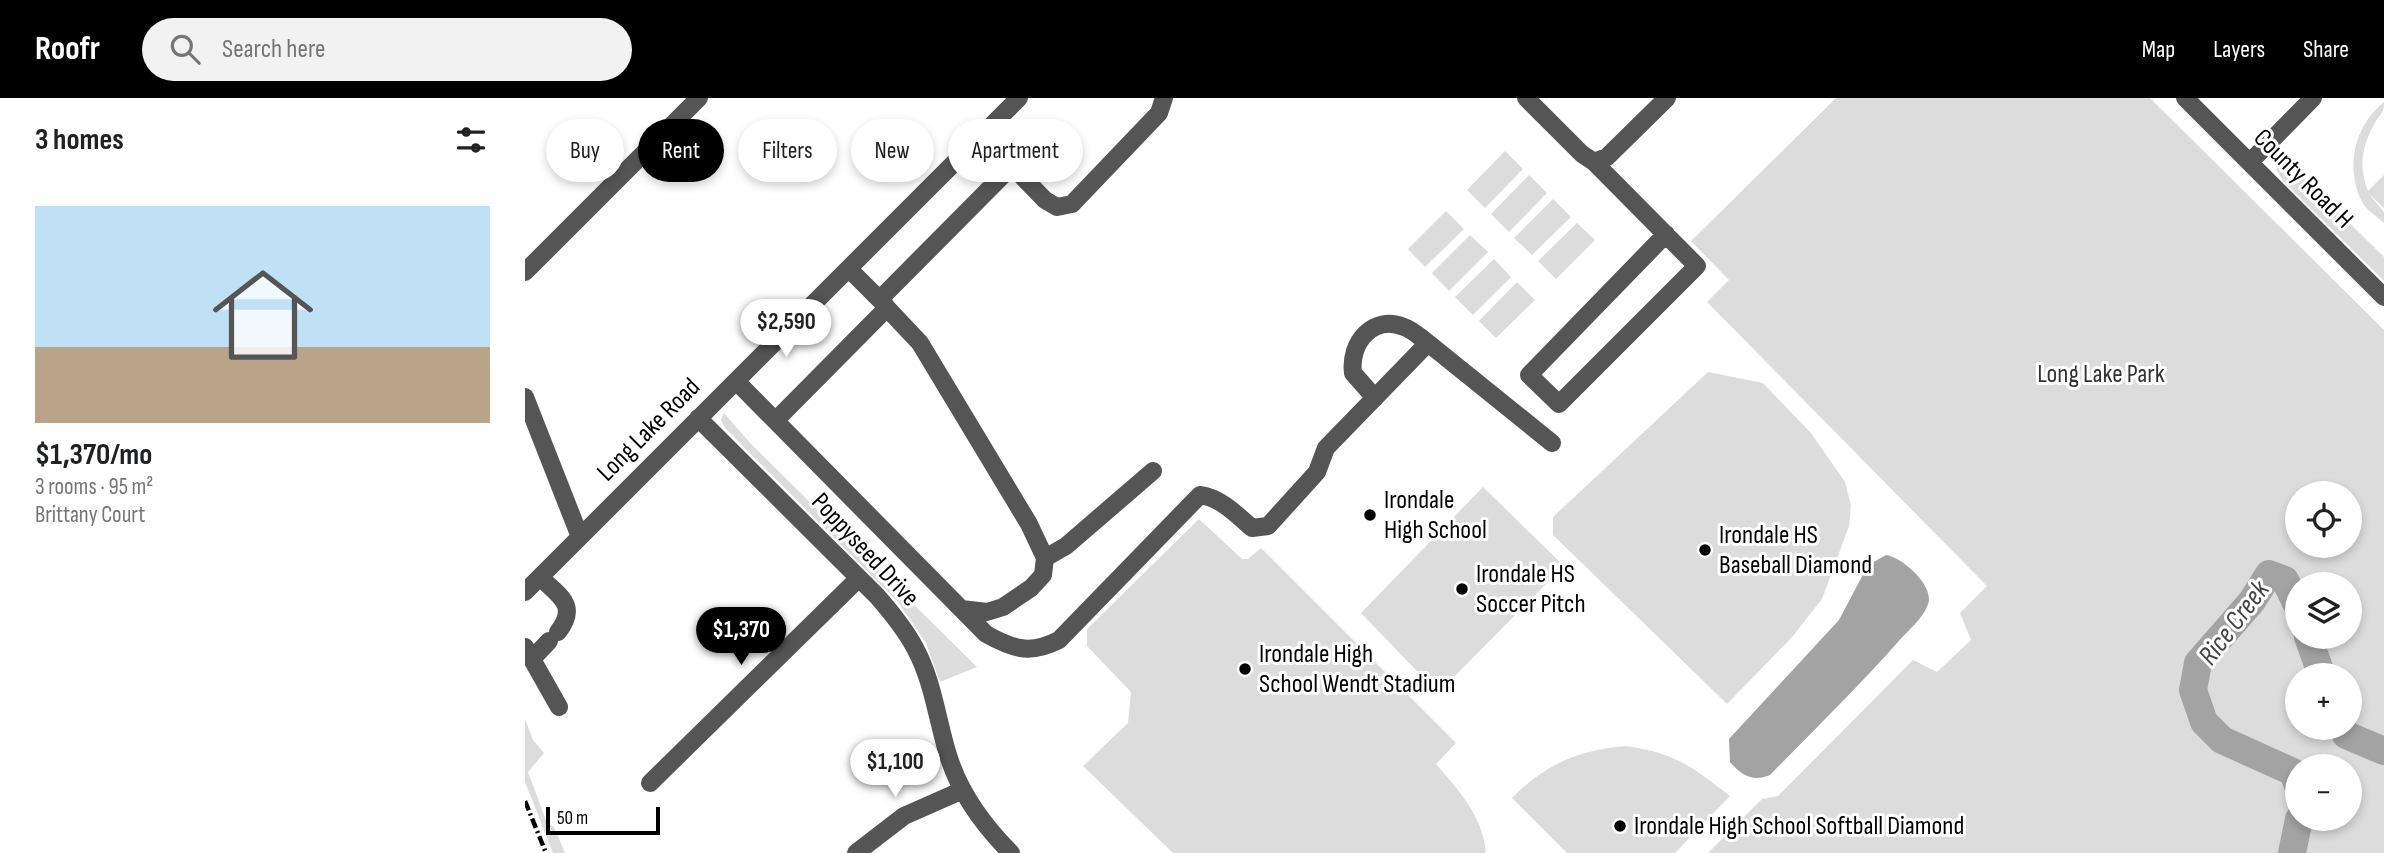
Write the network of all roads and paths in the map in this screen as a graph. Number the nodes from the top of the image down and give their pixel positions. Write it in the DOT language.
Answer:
graph roads {
  1 [pos="699,98"];
  2 [pos="1019,98"];
  3 [pos="1164,98"];
  4 [pos="1526,98"];
  5 [pos="1667,98"];
  6 [pos="2185,98"];
  7 [pos="2313,98"];
  8 [pos="998,119"];
  9 [pos="1594,162"];
  10 [pos="2250,162"];
  11 [pos="948,169"];
  12 [pos="997,182"];
  13 [pos="1028,182"];
  14 [pos="1666,234"];
  15 [pos="849,269"];
  16 [pos="525,272"];
  17 [pos="2384,297"];
  18 [pos="883,304"];
  19 [pos="1428,343"];
  20 [pos="736,381"];
  21 [pos="525,397"];
  22 [pos="1375,398"];
  23 [pos="698,418"];
  24 [pos="776,420"];
  25 [pos="1552,443"];
  26 [pos="1153,471"];
  27 [pos="580,537"];
  28 [pos="1045,558"];
  29 [pos="540,577"];
  30 [pos="859,578"];
  31 [pos="525,592"];
  32 [pos="961,609"];
  33 [pos="528,654"];
  34 [pos="559,707"];
  35 [pos="650,783"];
  36 [pos="963,790"];
  37 [pos="856,853"];
  38 [pos="1011,853"];
  1 -- 16 [label="street"];
  2 -- 8 [label="street, Long Lake Road"];
  3 -- 13 [label="street"];
  4 -- 9 [label="street"];
  5 -- 9 [label="street"];
  6 -- 10 [label="street, County Road H"];
  7 -- 10 [label="street"];
  9 -- 14 [label="street"];
  10 -- 17 [label="street, County Road H"];
  11 -- 15 [label="street, Long Lake Road"];
  12 -- 18 [label="street"];
  14 -- 14 [label="street"];
  15 -- 18 [label="street"];
  15 -- 20 [label="street, Long Lake Road"];
  18 -- 24 [label="street"];
  18 -- 28 [label="street"];
  19 -- 22 [label="street"];
  19 -- 22 [label="street"];
  19 -- 25 [label="street"];
  20 -- 23 [label="street, Long Lake Road"];
  20 -- 24 [label="street"];
  21 -- 27 [label="street"];
  22 -- 32 [label="street"];
  23 -- 27 [label="street, Long Lake Road"];
  23 -- 30 [label="street, Poppyseed Drive"];
  24 -- 32 [label="street"];
  26 -- 28 [label="street"];
  27 -- 29 [label="street, Long Lake Road"];
  28 -- 32 [label="street"];
  29 -- 31 [label="street, Long Lake Road"];
  29 -- 33 [label="street"];
  30 -- 35 [label="street"];
  30 -- 36 [label="street, Poppyseed Drive"];
  33 -- 34 [label="street"];
  36 -- 37 [label="street"];
  36 -- 38 [label="street, Poppyseed Drive"];
}
